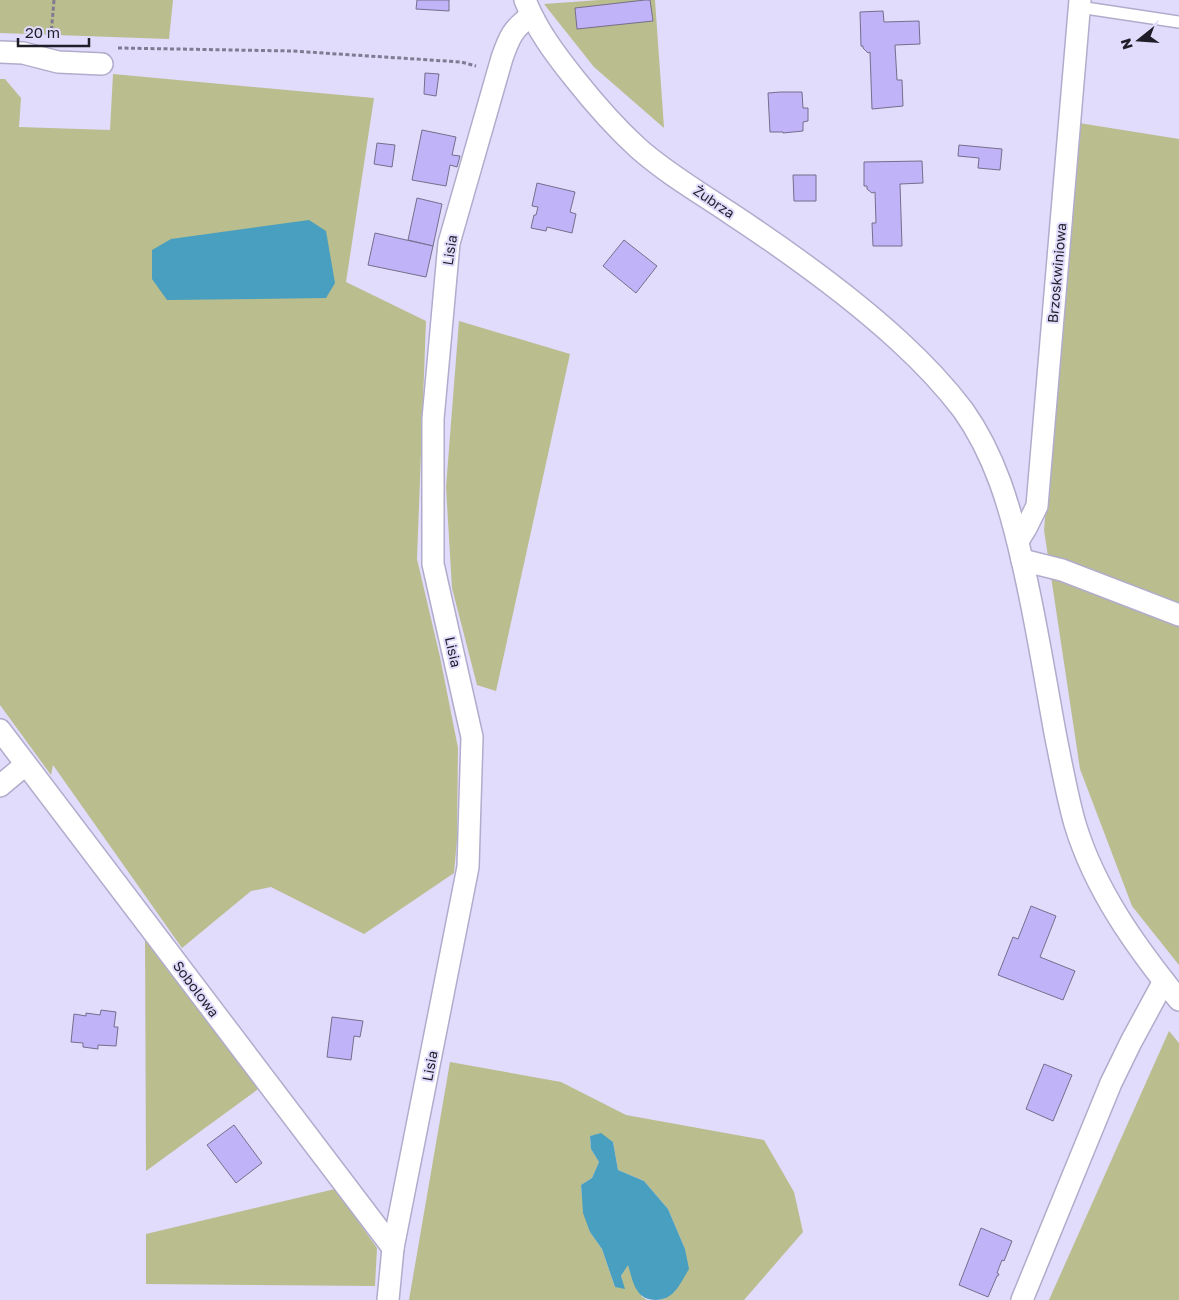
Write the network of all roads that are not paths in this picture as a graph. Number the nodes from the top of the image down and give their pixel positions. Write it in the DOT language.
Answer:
graph roads {
  1 [pos="1080,3"];
  2 [pos="528,8"];
  3 [pos="1179,22"];
  4 [pos="0,52"];
  5 [pos="106,56"];
  6 [pos="1020,551"];
  7 [pos="1179,615"];
  8 [pos="0,730"];
  9 [pos="25,765"];
  10 [pos="0,786"];
  11 [pos="1164,981"];
  12 [pos="1179,1000"];
  13 [pos="393,1248"];
  14 [pos="388,1300"];
  15 [pos="1022,1300"];
  1 -- 3 [label="lane"];
  1 -- 6 [label="street, Brzoskwiniowa"];
  2 -- 6 [label="street, Żubrza"];
  2 -- 13 [label="street, Lisia"];
  4 -- 5 [label="street"];
  6 -- 7 [label="street"];
  6 -- 11 [label="street, Żubrza"];
  8 -- 9 [label="street, Sobolowa"];
  9 -- 10 [label="street"];
  9 -- 13 [label="street, Sobolowa"];
  11 -- 12 [label="street, Żubrza"];
  11 -- 15 [label="street"];
  13 -- 14 [label="street, Lisia"];
}
